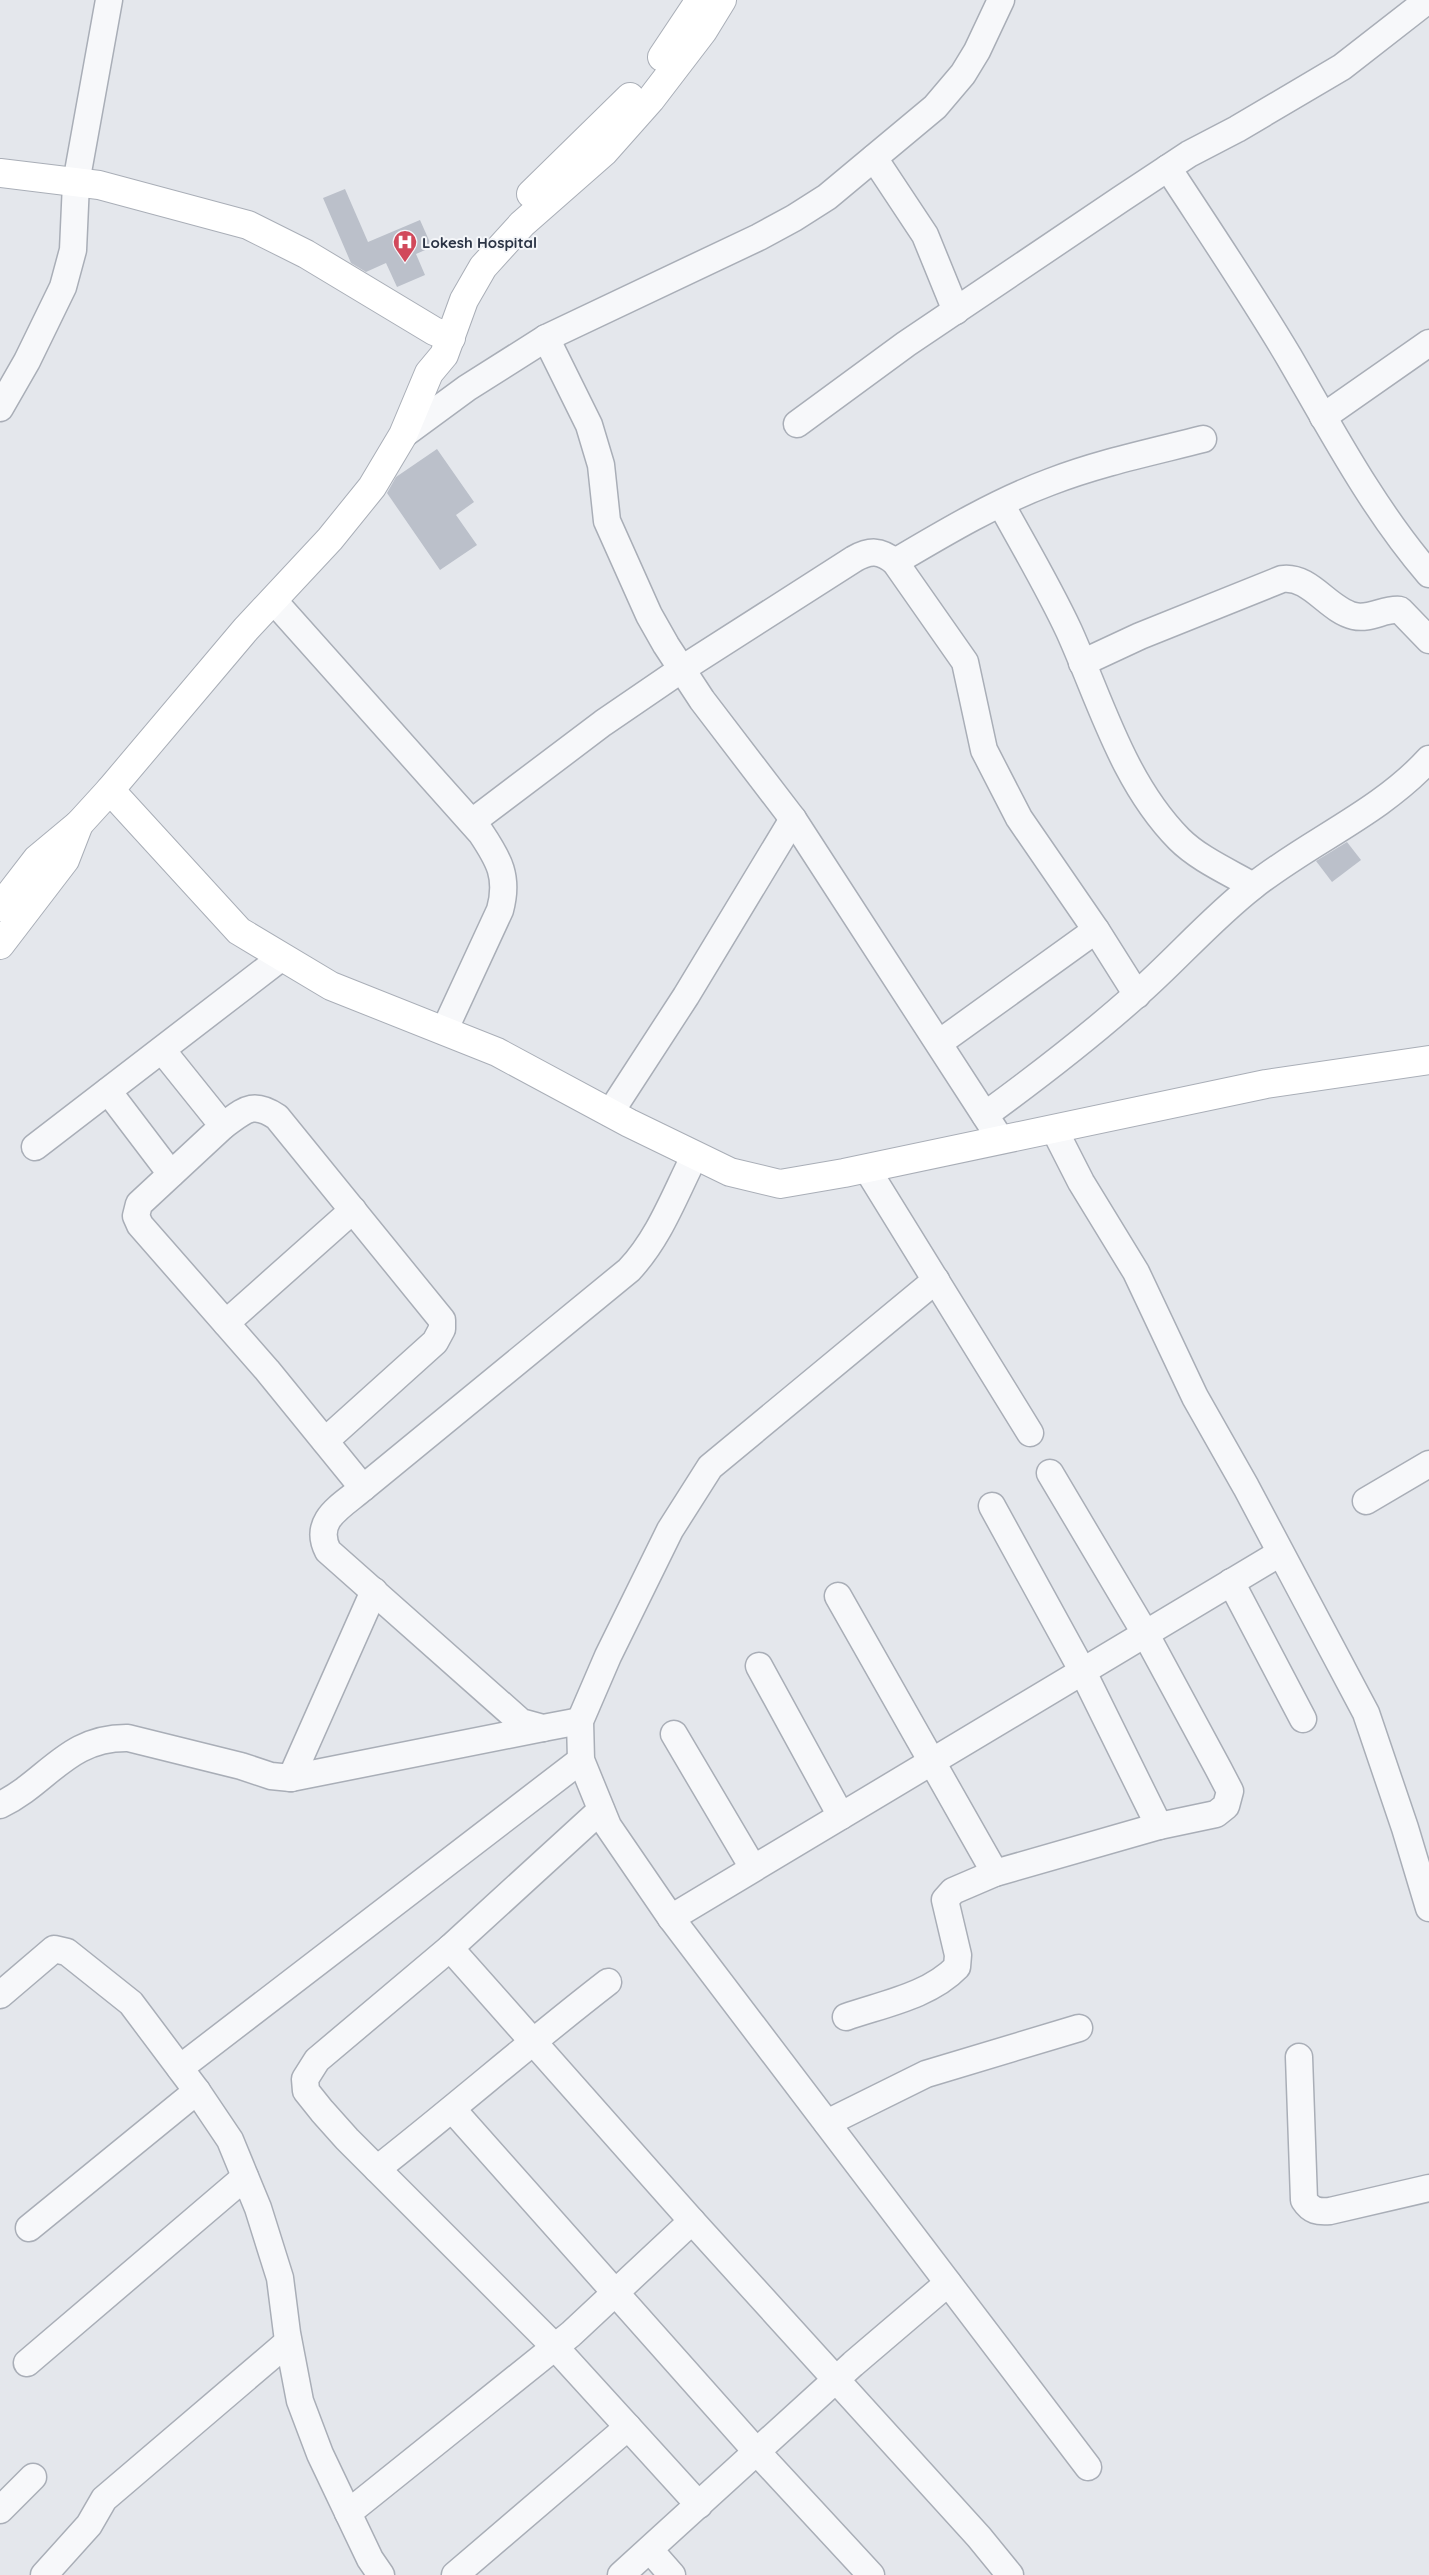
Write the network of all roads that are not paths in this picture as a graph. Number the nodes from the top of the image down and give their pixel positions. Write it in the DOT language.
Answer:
graph roads {
  1 [pos="101,0"];
  2 [pos="109,0"];
  3 [pos="700,0"];
  4 [pos="722,0"];
  5 [pos="1001,0"];
  6 [pos="1428,0"];
  7 [pos="874,158"];
  8 [pos="1168,168"];
  9 [pos="0,173"];
  10 [pos="76,183"];
  11 [pos="956,311"];
  12 [pos="443,334"];
  13 [pos="546,338"];
  14 [pos="1429,343"];
  15 [pos="0,408"];
  16 [pos="1323,417"];
  17 [pos="797,424"];
  18 [pos="402,436"];
  19 [pos="1203,439"];
  20 [pos="1001,504"];
  21 [pos="895,562"];
  22 [pos="1429,574"];
  23 [pos="273,600"];
  24 [pos="1429,640"];
  25 [pos="1082,663"];
  26 [pos="682,668"];
  27 [pos="1429,759"];
  28 [pos="110,790"];
  29 [pos="792,818"];
  30 [pos="472,822"];
  31 [pos="79,824"];
  32 [pos="1252,886"];
  33 [pos="0,907"];
  34 [pos="1096,930"];
  35 [pos="0,945"];
  36 [pos="282,957"];
  37 [pos="1137,995"];
  38 [pos="444,1031"];
  39 [pos="939,1043"];
  40 [pos="162,1050"];
  41 [pos="1427,1066"];
  42 [pos="108,1091"];
  43 [pos="610,1113"];
  44 [pos="985,1115"];
  45 [pos="223,1126"];
  46 [pos="1054,1129"];
  47 [pos="1001,1140"];
  48 [pos="35,1147"];
  49 [pos="695,1155"];
  50 [pos="867,1169"];
  51 [pos="171,1174"];
  52 [pos="353,1210"];
  53 [pos="936,1280"];
  54 [pos="226,1323"];
  55 [pos="1030,1433"];
  56 [pos="325,1441"];
  57 [pos="1429,1464"];
  58 [pos="1050,1474"];
  59 [pos="363,1488"];
  60 [pos="1366,1501"];
  61 [pos="992,1506"];
  62 [pos="1280,1553"];
  63 [pos="1231,1582"];
  64 [pos="374,1591"];
  65 [pos="838,1596"];
  66 [pos="1145,1633"];
  67 [pos="758,1666"];
  68 [pos="1082,1670"];
  69 [pos="1303,1719"];
  70 [pos="580,1721"];
  71 [pos="543,1728"];
  72 [pos="674,1734"];
  73 [pos="581,1760"];
  74 [pos="933,1760"];
  75 [pos="291,1778"];
  76 [pos="0,1805"];
  77 [pos="602,1810"];
  78 [pos="841,1816"];
  79 [pos="1159,1826"];
  80 [pos="753,1868"];
  81 [pos="995,1873"];
  82 [pos="1429,1908"];
  83 [pos="671,1918"];
  84 [pos="450,1948"];
  85 [pos="608,1982"];
  86 [pos="0,1995"];
  87 [pos="846,2018"];
  88 [pos="1079,2028"];
  89 [pos="532,2041"];
  90 [pos="1299,2057"];
  91 [pos="180,2068"];
  92 [pos="198,2091"];
  93 [pos="453,2110"];
  94 [pos="827,2124"];
  95 [pos="377,2169"];
  96 [pos="245,2177"];
  97 [pos="1429,2188"];
  98 [pos="692,2221"];
  99 [pos="29,2228"];
  100 [pos="948,2283"];
  101 [pos="615,2292"];
  102 [pos="288,2342"];
  103 [pos="555,2347"];
  104 [pos="27,2363"];
  105 [pos="836,2380"];
  106 [pos="628,2427"];
  107 [pos="757,2452"];
  108 [pos="1088,2467"];
  109 [pos="33,2477"];
  110 [pos="699,2505"];
  111 [pos="0,2510"];
  112 [pos="348,2513"];
  113 [pos="650,2550"];
  114 [pos="44,2575"];
  115 [pos="381,2575"];
  116 [pos="455,2575"];
  117 [pos="621,2575"];
  118 [pos="672,2575"];
  119 [pos="871,2575"];
  120 [pos="1010,2575"];
  1 -- 2 [label="street"];
  2 -- 10 [label="street"];
  3 -- 12 [label="street"];
  4 -- 12 [label="street"];
  5 -- 7 [label="street"];
  6 -- 8 [label="street"];
  7 -- 11 [label="street"];
  7 -- 13 [label="street"];
  8 -- 11 [label="street"];
  8 -- 16 [label="street"];
  9 -- 10 [label="street"];
  10 -- 12 [label="street"];
  10 -- 15 [label="street"];
  11 -- 17 [label="street"];
  12 -- 18 [label="street"];
  13 -- 18 [label="street"];
  13 -- 26 [label="street"];
  14 -- 16 [label="street"];
  16 -- 22 [label="street"];
  18 -- 23 [label="street"];
  19 -- 20 [label="street"];
  20 -- 21 [label="street"];
  20 -- 25 [label="street"];
  21 -- 26 [label="street"];
  21 -- 34 [label="street"];
  23 -- 28 [label="street"];
  23 -- 30 [label="street"];
  24 -- 25 [label="street"];
  25 -- 32 [label="street"];
  26 -- 29 [label="street"];
  26 -- 30 [label="street"];
  27 -- 32 [label="street"];
  28 -- 31 [label="street"];
  28 -- 36 [label="street"];
  29 -- 39 [label="street"];
  29 -- 43 [label="street"];
  30 -- 38 [label="street"];
  31 -- 33 [label="street"];
  31 -- 35 [label="street"];
  32 -- 37 [label="street"];
  34 -- 37 [label="street"];
  34 -- 39 [label="street"];
  36 -- 38 [label="street"];
  36 -- 40 [label="street"];
  37 -- 44 [label="street"];
  38 -- 43 [label="street"];
  39 -- 44 [label="street"];
  40 -- 42 [label="street"];
  40 -- 45 [label="street"];
  41 -- 46 [label="street"];
  42 -- 48 [label="street"];
  42 -- 51 [label="street"];
  43 -- 49 [label="street"];
  44 -- 47 [label="street"];
  45 -- 51 [label="street"];
  45 -- 52 [label="street"];
  46 -- 47 [label="street"];
  46 -- 62 [label="street"];
  47 -- 50 [label="street"];
  49 -- 50 [label="street"];
  49 -- 59 [label="street"];
  50 -- 53 [label="street"];
  51 -- 54 [label="street"];
  52 -- 54 [label="street"];
  52 -- 56 [label="street"];
  53 -- 55 [label="street"];
  53 -- 70 [label="street"];
  54 -- 56 [label="street"];
  56 -- 59 [label="street"];
  57 -- 60 [label="street"];
  58 -- 66 [label="street"];
  59 -- 64 [label="street"];
  61 -- 68 [label="street"];
  62 -- 63 [label="street"];
  62 -- 82 [label="street"];
  63 -- 66 [label="street"];
  63 -- 69 [label="street"];
  64 -- 71 [label="street"];
  64 -- 75 [label="street"];
  65 -- 74 [label="street"];
  66 -- 68 [label="street"];
  66 -- 79 [label="street"];
  67 -- 78 [label="street"];
  68 -- 74 [label="street"];
  68 -- 79 [label="street"];
  70 -- 71 [label="street"];
  70 -- 73 [label="street"];
  71 -- 75 [label="street"];
  72 -- 80 [label="street"];
  73 -- 77 [label="street"];
  73 -- 91 [label="street"];
  74 -- 78 [label="street"];
  74 -- 81 [label="street"];
  75 -- 76 [label="street"];
  77 -- 83 [label="street"];
  77 -- 84 [label="street"];
  78 -- 80 [label="street"];
  79 -- 81 [label="street"];
  80 -- 83 [label="street"];
  81 -- 87 [label="street"];
  83 -- 94 [label="street"];
  84 -- 89 [label="street"];
  84 -- 95 [label="street"];
  85 -- 89 [label="street"];
  86 -- 91 [label="street"];
  88 -- 94 [label="street"];
  89 -- 93 [label="street"];
  89 -- 98 [label="street"];
  90 -- 97 [label="street"];
  91 -- 92 [label="street"];
  92 -- 96 [label="street"];
  92 -- 99 [label="street"];
  93 -- 95 [label="street"];
  93 -- 101 [label="street"];
  94 -- 100 [label="street"];
  95 -- 103 [label="street"];
  96 -- 102 [label="street"];
  96 -- 104 [label="street"];
  98 -- 101 [label="street"];
  98 -- 105 [label="street"];
  100 -- 105 [label="street"];
  100 -- 108 [label="street"];
  101 -- 103 [label="street"];
  101 -- 107 [label="street"];
  102 -- 112 [label="street"];
  102 -- 114 [label="street"];
  103 -- 106 [label="street"];
  103 -- 112 [label="street"];
  105 -- 107 [label="street"];
  105 -- 120 [label="street"];
  106 -- 110 [label="street"];
  106 -- 116 [label="street"];
  107 -- 110 [label="street"];
  107 -- 119 [label="street"];
  109 -- 111 [label="street"];
  110 -- 113 [label="street"];
  112 -- 115 [label="street"];
  113 -- 117 [label="street"];
  113 -- 118 [label="street"];
}
